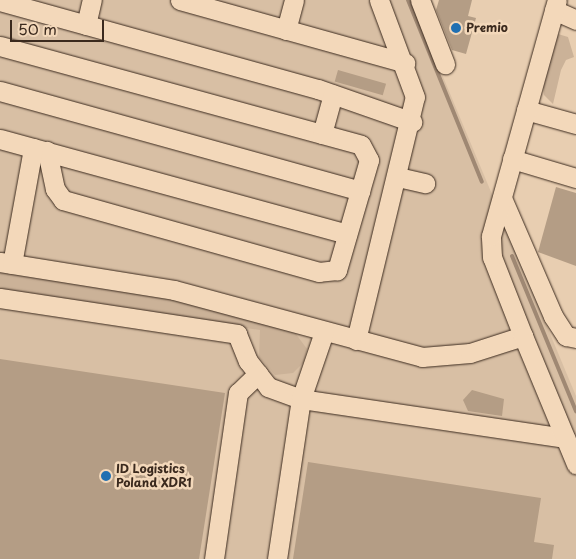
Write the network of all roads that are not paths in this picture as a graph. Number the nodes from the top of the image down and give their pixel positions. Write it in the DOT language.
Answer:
graph roads {
  1 [pos="92,0"];
  2 [pos="180,0"];
  3 [pos="294,0"];
  4 [pos="379,0"];
  5 [pos="420,0"];
  6 [pos="0,1"];
  7 [pos="556,5"];
  8 [pos="576,20"];
  9 [pos="86,25"];
  10 [pos="286,30"];
  11 [pos="0,46"];
  12 [pos="404,63"];
  13 [pos="445,64"];
  14 [pos="0,91"];
  15 [pos="332,94"];
  16 [pos="526,110"];
  17 [pos="412,122"];
  18 [pos="576,124"];
  19 [pos="322,134"];
  20 [pos="0,139"];
  21 [pos="40,149"];
  22 [pos="512,159"];
  23 [pos="398,177"];
  24 [pos="576,178"];
  25 [pos="425,183"];
  26 [pos="360,191"];
  27 [pos="502,198"];
  28 [pos="347,234"];
  29 [pos="8,242"];
  30 [pos="6,263"];
  31 [pos="0,298"];
  32 [pos="324,332"];
  33 [pos="523,336"];
  34 [pos="576,338"];
  35 [pos="356,340"];
  36 [pos="258,374"];
  37 [pos="301,399"];
  38 [pos="565,438"];
  39 [pos="576,464"];
  40 [pos="214,559"];
  41 [pos="277,559"];
  1 -- 9 [label="street"];
  2 -- 10 [label="street"];
  3 -- 10 [label="street"];
  4 -- 12 [label="street"];
  5 -- 13 [label="street"];
  6 -- 9 [label="street"];
  7 -- 8 [label="street"];
  7 -- 16 [label="street"];
  9 -- 15 [label="street"];
  10 -- 12 [label="street"];
  11 -- 19 [label="street"];
  12 -- 17 [label="street"];
  14 -- 26 [label="street"];
  15 -- 17 [label="street"];
  15 -- 19 [label="street"];
  16 -- 18 [label="street"];
  16 -- 22 [label="street"];
  17 -- 23 [label="street"];
  19 -- 26 [label="street"];
  20 -- 21 [label="street"];
  21 -- 28 [label="street"];
  21 -- 28 [label="street"];
  21 -- 29 [label="street"];
  22 -- 24 [label="street"];
  22 -- 27 [label="street"];
  23 -- 25 [label="street"];
  23 -- 35 [label="street"];
  26 -- 28 [label="street"];
  27 -- 33 [label="street"];
  27 -- 34 [label="street"];
  29 -- 30 [label="street"];
  30 -- 32 [label="street"];
  31 -- 36 [label="street"];
  32 -- 35 [label="street"];
  32 -- 37 [label="street"];
  33 -- 35 [label="street"];
  33 -- 38 [label="street"];
  36 -- 37 [label="street"];
  36 -- 40 [label="street"];
  37 -- 38 [label="street"];
  37 -- 41 [label="street"];
  38 -- 39 [label="street"];
}
